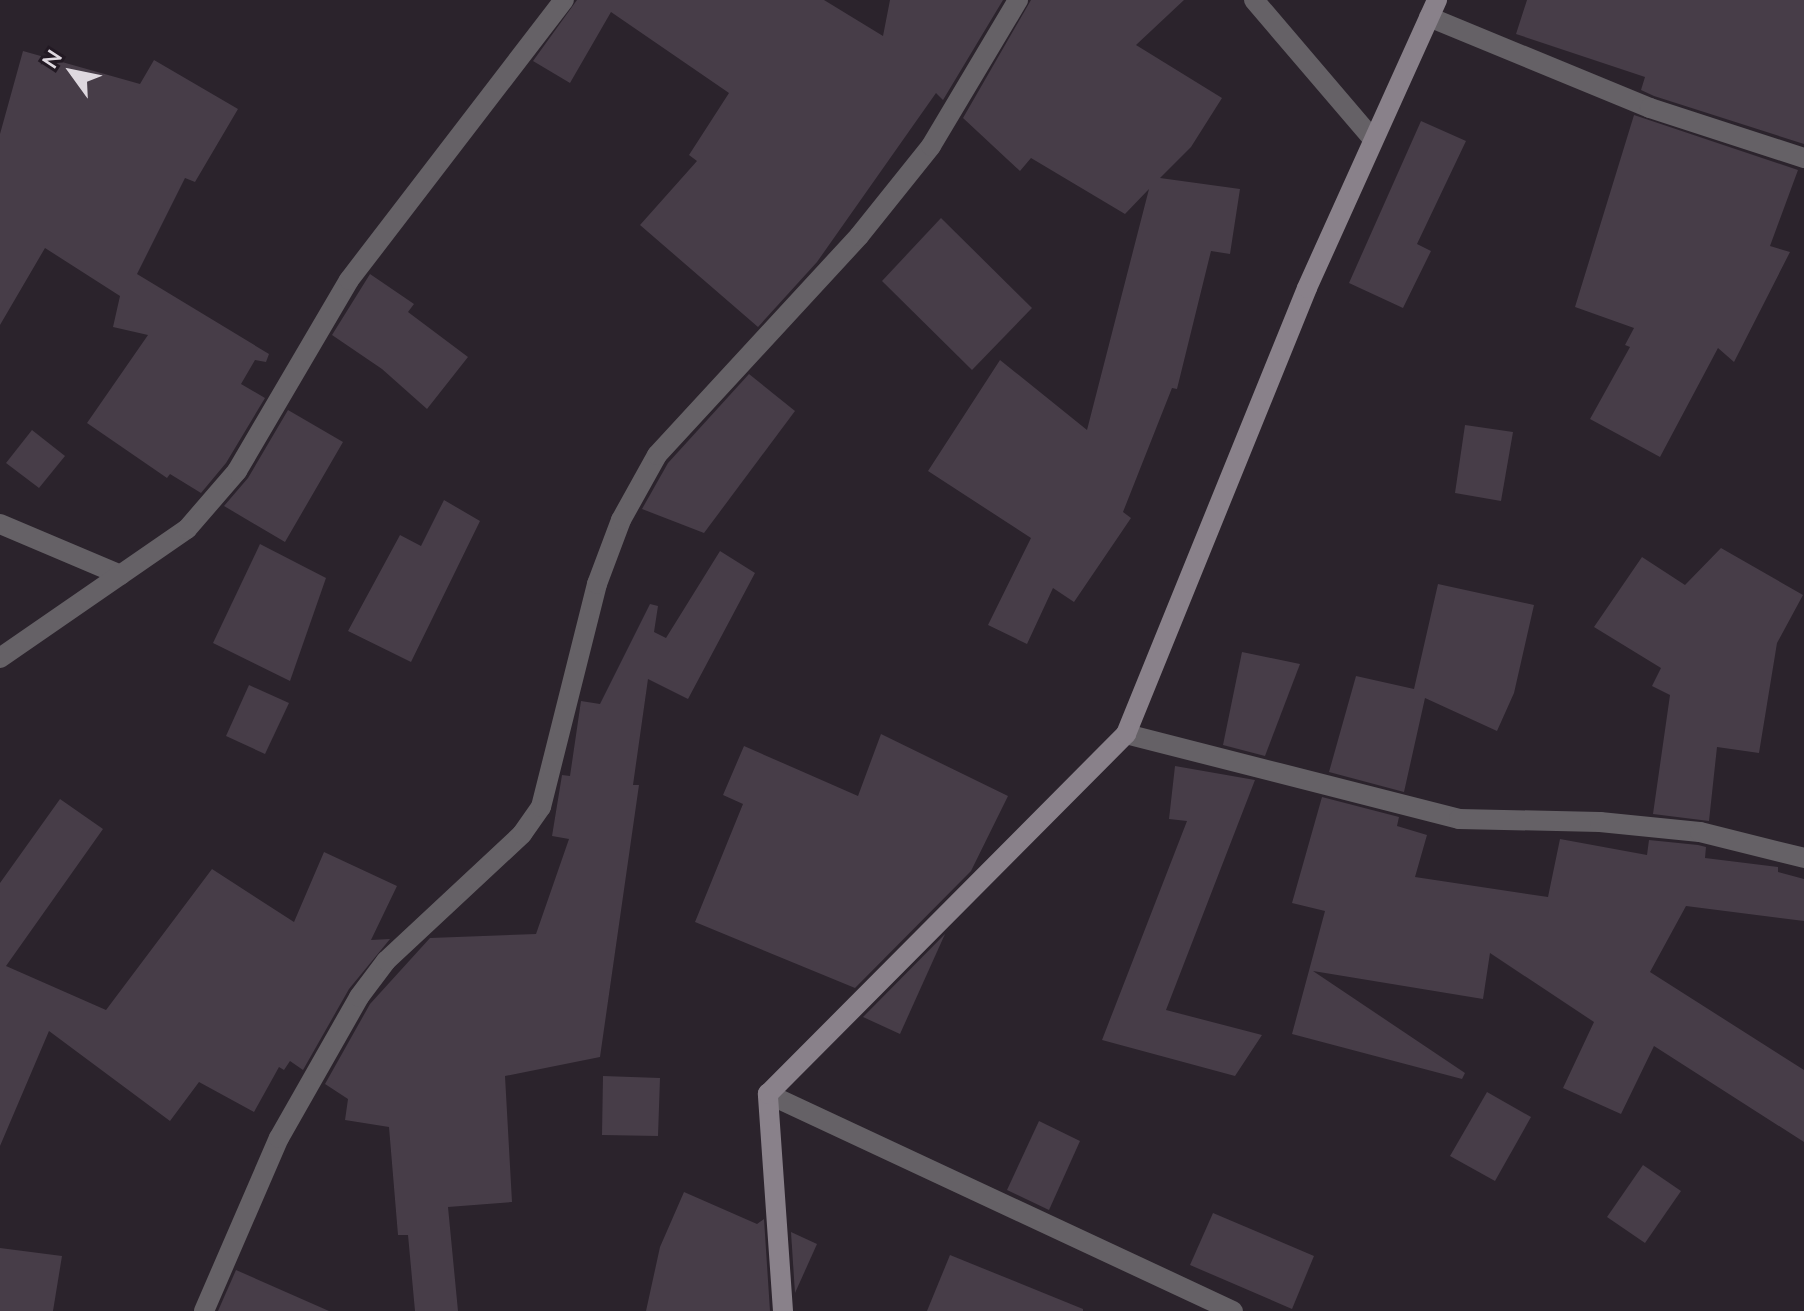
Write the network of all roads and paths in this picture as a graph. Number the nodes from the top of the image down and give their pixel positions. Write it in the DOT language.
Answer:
graph roads {
  1 [pos="564,0"];
  2 [pos="1018,0"];
  3 [pos="1254,0"];
  4 [pos="1433,9"];
  5 [pos="1371,137"];
  6 [pos="1804,158"];
  7 [pos="0,524"];
  8 [pos="121,575"];
  9 [pos="0,658"];
  10 [pos="1126,734"];
  11 [pos="1804,858"];
  12 [pos="768,1094"];
  13 [pos="204,1311"];
  14 [pos="783,1311"];
  15 [pos="1233,1311"];
  1 -- 8 [label="street"];
  2 -- 13 [label="street"];
  3 -- 5 [label="street"];
  4 -- 5 [label="main road"];
  4 -- 6 [label="street"];
  5 -- 10 [label="main road"];
  7 -- 8 [label="street"];
  8 -- 9 [label="street"];
  10 -- 11 [label="street"];
  10 -- 12 [label="main road"];
  12 -- 14 [label="main road"];
  12 -- 15 [label="street"];
}
